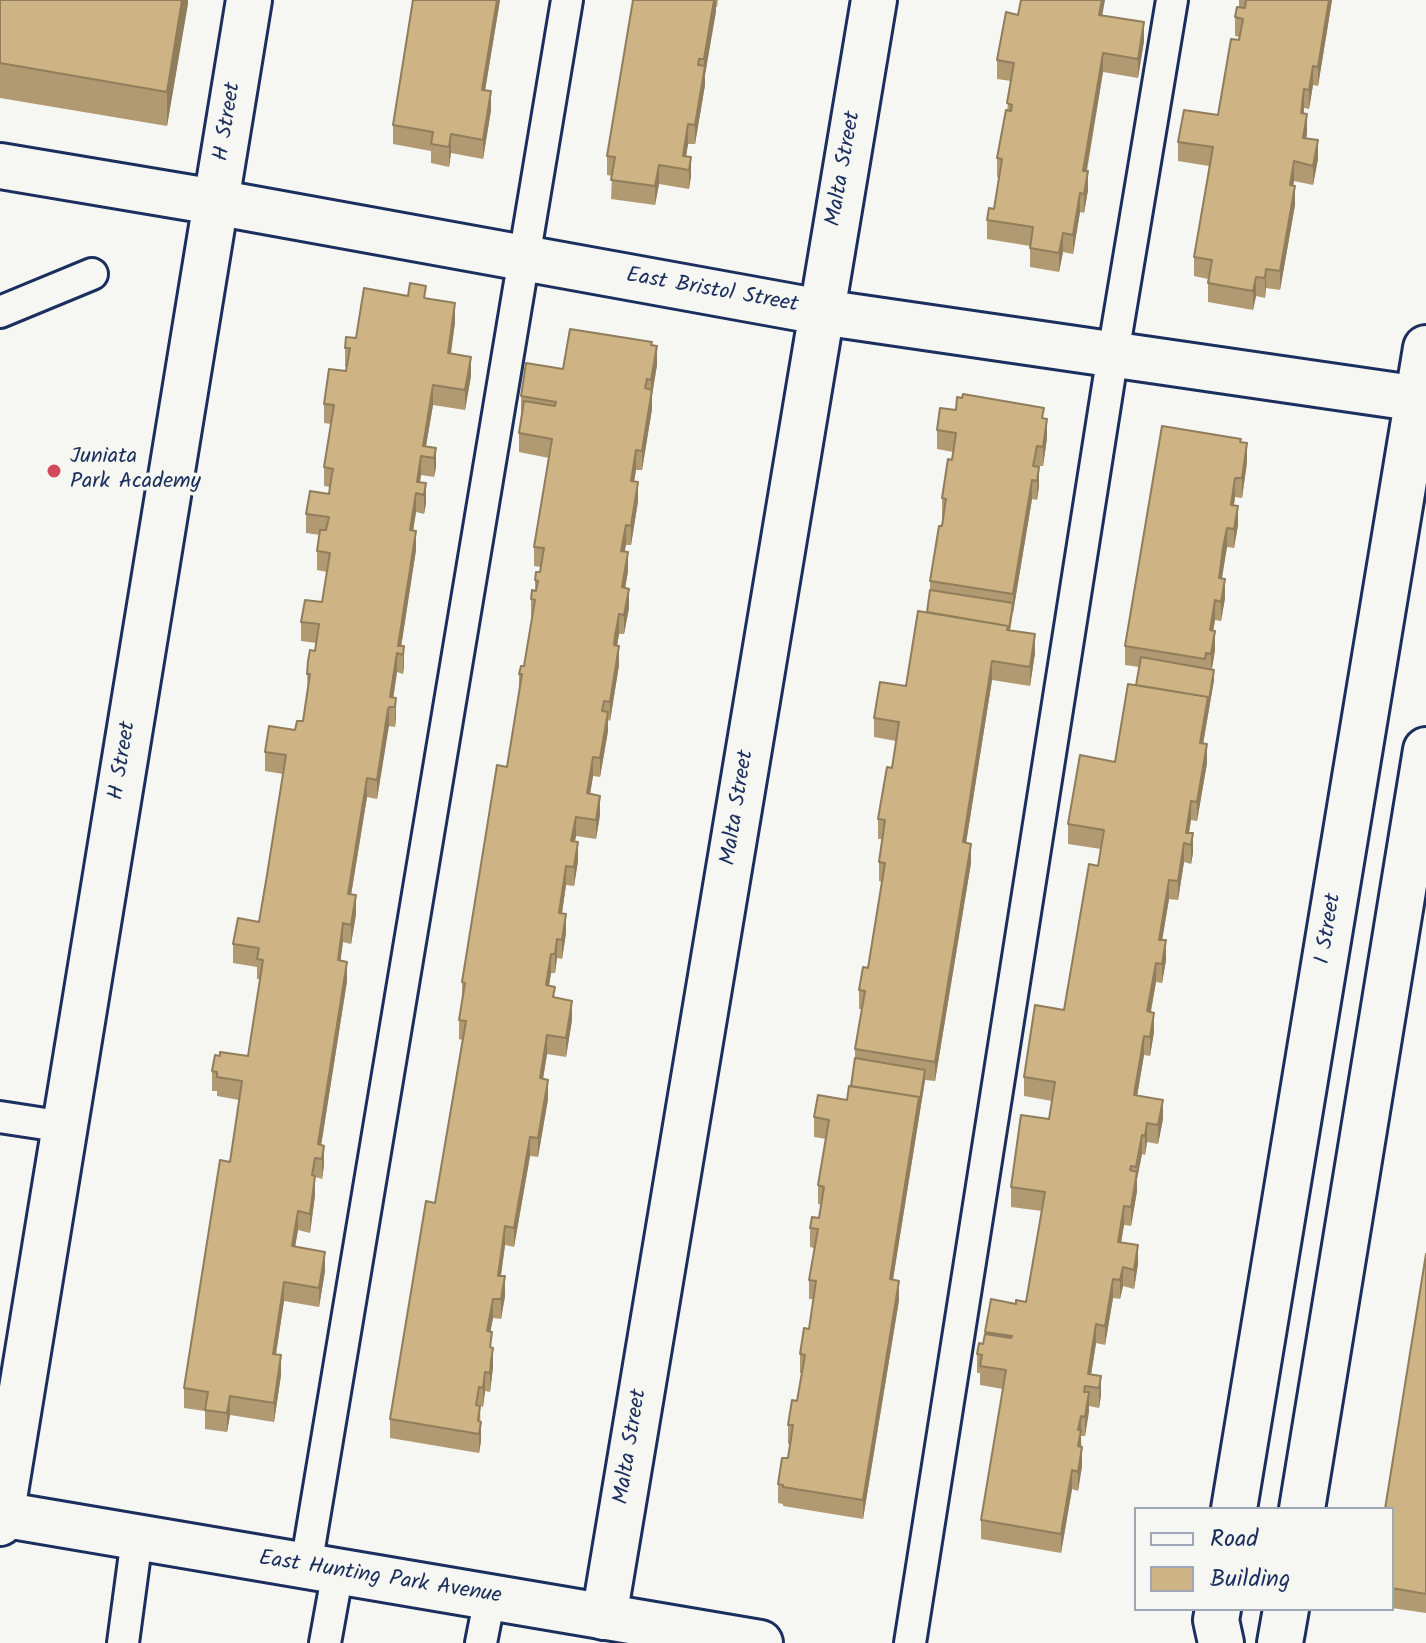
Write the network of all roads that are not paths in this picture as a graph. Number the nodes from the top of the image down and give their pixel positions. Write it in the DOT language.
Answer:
graph roads {
  1 [pos="249,0"];
  2 [pos="567,0"];
  3 [pos="874,0"];
  4 [pos="1172,0"];
  5 [pos="0,166"];
  6 [pos="215,202"];
  7 [pos="524,258"];
  8 [pos="92,274"];
  9 [pos="0,312"];
  10 [pos="821,312"];
  11 [pos="1426,348"];
  12 [pos="1113,354"];
  13 [pos="1422,400"];
  14 [pos="1426,750"];
  15 [pos="0,1117"];
  16 [pos="65,1127"];
  17 [pos="1234,1507"];
  18 [pos="1302,1507"];
  19 [pos="0,1517"];
  20 [pos="137,1538"];
  21 [pos="322,1569"];
  22 [pos="490,1597"];
  23 [pos="1218,1611"];
  24 [pos="1286,1611"];
  25 [pos="604,1617"];
  26 [pos="123,1643"];
  27 [pos="325,1643"];
  28 [pos="481,1643"];
  29 [pos="760,1643"];
  30 [pos="910,1643"];
  31 [pos="1221,1643"];
  32 [pos="1280,1643"];
  1 -- 6 [label="street, H Street"];
  2 -- 7 [label="lane"];
  3 -- 10 [label="street, Malta Street"];
  4 -- 12 [label="lane"];
  5 -- 6 [label="street, East Bristol Street"];
  6 -- 7 [label="street, East Bristol Street"];
  6 -- 16 [label="street, H Street"];
  7 -- 10 [label="street, East Bristol Street"];
  7 -- 21 [label="lane"];
  8 -- 9 [label="lane"];
  10 -- 12 [label="street, East Bristol Street"];
  10 -- 25 [label="street, Malta Street"];
  11 -- 13 [label="street, I Street"];
  12 -- 13 [label="street, East Bristol Street"];
  12 -- 30 [label="lane"];
  13 -- 17 [label="street, I Street"];
  14 -- 18 [label="street"];
  15 -- 16 [label="lane"];
  16 -- 19 [label="street, H Street"];
  19 -- 20 [label="street, East Hunting Park Avenue"];
  20 -- 21 [label="street, East Hunting Park Avenue"];
  20 -- 26 [label="lane"];
  21 -- 22 [label="street, East Hunting Park Avenue"];
  21 -- 27 [label="lane"];
  22 -- 25 [label="street, East Hunting Park Avenue"];
  22 -- 28 [label="lane"];
  23 -- 31 [label="street"];
  24 -- 32 [label="street"];
  25 -- 29 [label="street, East Hunting Park Avenue"];
}
